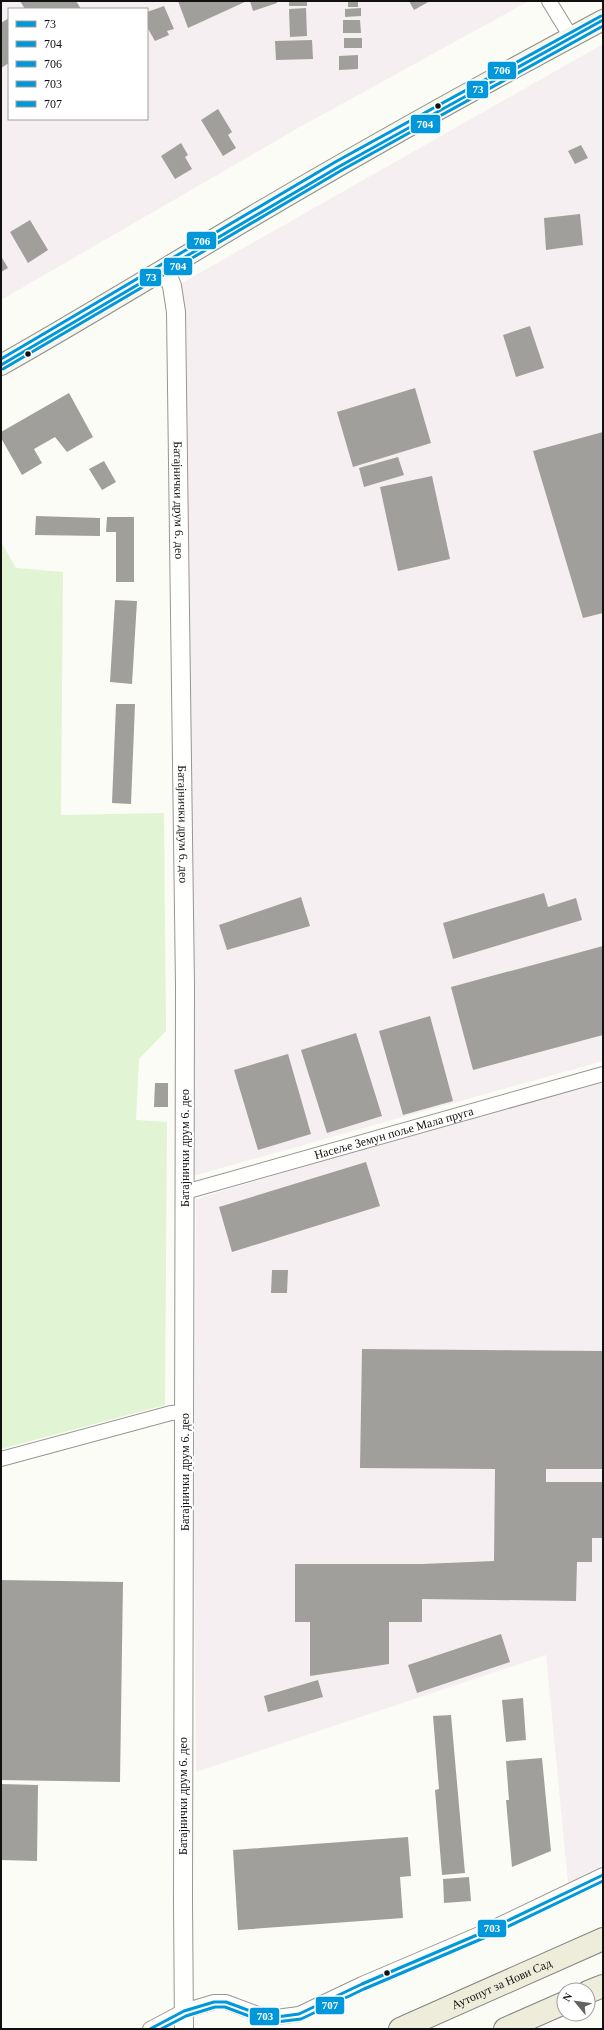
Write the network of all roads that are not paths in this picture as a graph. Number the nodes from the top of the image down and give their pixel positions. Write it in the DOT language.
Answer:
graph roads {
  1 [pos="549,1"];
  2 [pos="603,20"];
  3 [pos="571,37"];
  4 [pos="165,269"];
  5 [pos="1,365"];
  6 [pos="603,1074"];
  7 [pos="185,1192"];
  8 [pos="184,1412"];
  9 [pos="1,1459"];
  10 [pos="603,1876"];
  11 [pos="603,1939"];
  12 [pos="556,2007"];
  13 [pos="184,2011"];
  14 [pos="150,2029"];
  15 [pos="184,2029"];
  16 [pos="400,2029"];
  17 [pos="505,2029"];
  1 -- 3 [label="street"];
  2 -- 3 [label="main road"];
  3 -- 4 [label="main road"];
  4 -- 5 [label="main road"];
  4 -- 7 [label="street, Батајнички друм 6. део"];
  6 -- 7 [label="street, Насеље Земун поље Мала пруга"];
  7 -- 8 [label="street, Батајнички друм 6. део"];
  8 -- 9 [label="street"];
  8 -- 13 [label="street, Батајнички друм 6. део"];
  10 -- 13 [label="street"];
  11 -- 16 [label="main road, Аутопут за Нови Сад"];
  12 -- 17 [label="main road"];
  13 -- 14 [label="street"];
  13 -- 15 [label="street, Батајнички друм 6. део"];
}
